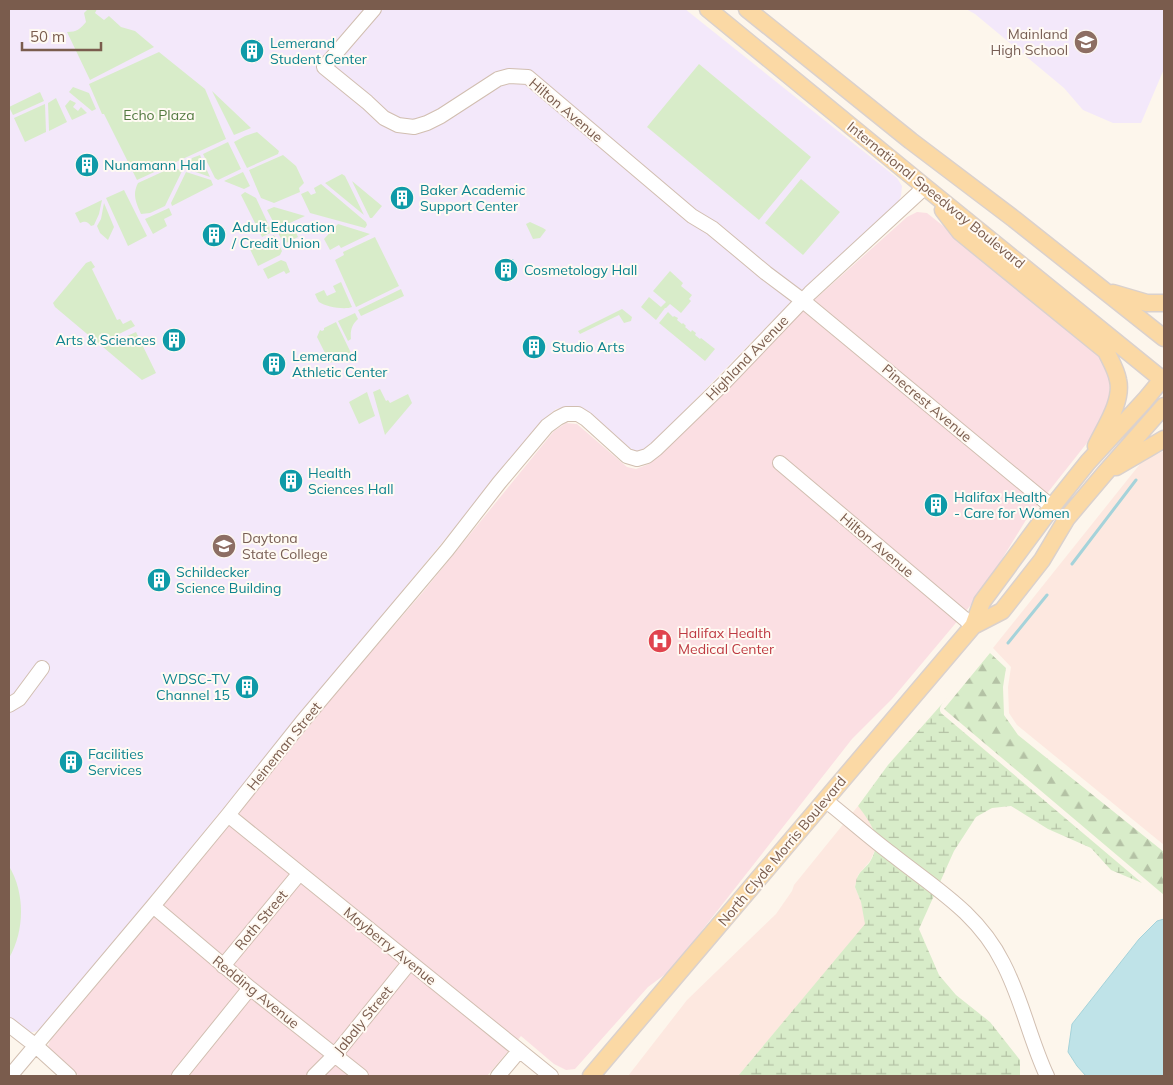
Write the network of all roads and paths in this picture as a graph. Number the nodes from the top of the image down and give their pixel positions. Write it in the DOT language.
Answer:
graph roads {
  1 [pos="374,9"];
  2 [pos="708,9"];
  3 [pos="724,9"];
  4 [pos="747,9"];
  5 [pos="809,58"];
  6 [pos="925,187"];
  7 [pos="1105,290"];
  8 [pos="802,300"];
  9 [pos="1164,304"];
  10 [pos="1164,338"];
  11 [pos="1164,379"];
  12 [pos="1164,406"];
  13 [pos="558,418"];
  14 [pos="1164,439"];
  15 [pos="1088,462"];
  16 [pos="780,463"];
  17 [pos="1105,473"];
  18 [pos="1052,506"];
  19 [pos="973,626"];
  20 [pos="42,668"];
  21 [pos="9,705"];
  22 [pos="825,800"];
  23 [pos="228,815"];
  24 [pos="300,874"];
  25 [pos="153,906"];
  26 [pos="410,962"];
  27 [pos="223,966"];
  28 [pos="250,988"];
  29 [pos="9,1024"];
  30 [pos="36,1046"];
  31 [pos="519,1051"];
  32 [pos="335,1055"];
  33 [pos="10,1076"];
  34 [pos="69,1076"];
  35 [pos="179,1076"];
  36 [pos="314,1076"];
  37 [pos="361,1076"];
  38 [pos="498,1076"];
  39 [pos="551,1076"];
  40 [pos="591,1076"];
  41 [pos="1047,1076"];
  1 -- 8 [label="street, Hilton Avenue"];
  2 -- 6 [label="main road, International Speedway Boulevard"];
  3 -- 5 [label="main road"];
  4 -- 5 [label="main road, International Speedway Boulevard"];
  5 -- 7 [label="main road, International Speedway Boulevard"];
  6 -- 8 [label="street, Highland Avenue"];
  6 -- 11 [label="main road, International Speedway Boulevard"];
  6 -- 15 [label="main road"];
  7 -- 9 [label="main road"];
  7 -- 10 [label="main road, International Speedway Boulevard"];
  8 -- 13 [label="street, Highland Avenue"];
  8 -- 18 [label="street, Pinecrest Avenue"];
  11 -- 15 [label="main road, North Clyde Morris Boulevard"];
  12 -- 17 [label="main road, North Clyde Morris Boulevard"];
  13 -- 23 [label="street, Heineman Street"];
  14 -- 17 [label="main road"];
  15 -- 18 [label="main road, North Clyde Morris Boulevard"];
  16 -- 19 [label="street, Hilton Avenue"];
  17 -- 19 [label="main road, North Clyde Morris Boulevard"];
  18 -- 19 [label="main road, North Clyde Morris Boulevard"];
  19 -- 22 [label="main road, North Clyde Morris Boulevard"];
  20 -- 21 [label="street"];
  22 -- 40 [label="main road, North Clyde Morris Boulevard"];
  22 -- 41 [label="street"];
  23 -- 24 [label="street, Mayberry Avenue"];
  23 -- 25 [label="street, Heineman Street"];
  24 -- 26 [label="street, Mayberry Avenue"];
  24 -- 27 [label="street, Roth Street"];
  25 -- 27 [label="street, Redding Avenue"];
  25 -- 30 [label="street, Heineman Street"];
  26 -- 31 [label="street, Mayberry Avenue"];
  26 -- 32 [label="street, Jabaly Street"];
  27 -- 28 [label="street, Redding Avenue"];
  28 -- 32 [label="street, Redding Avenue"];
  28 -- 35 [label="street"];
  29 -- 30 [label="street"];
  30 -- 33 [label="street, Heineman Street"];
  30 -- 34 [label="street"];
  31 -- 38 [label="street"];
  31 -- 39 [label="street, Mayberry Avenue"];
  32 -- 36 [label="street, Jabaly Street"];
  32 -- 37 [label="street, Redding Avenue"];
}
